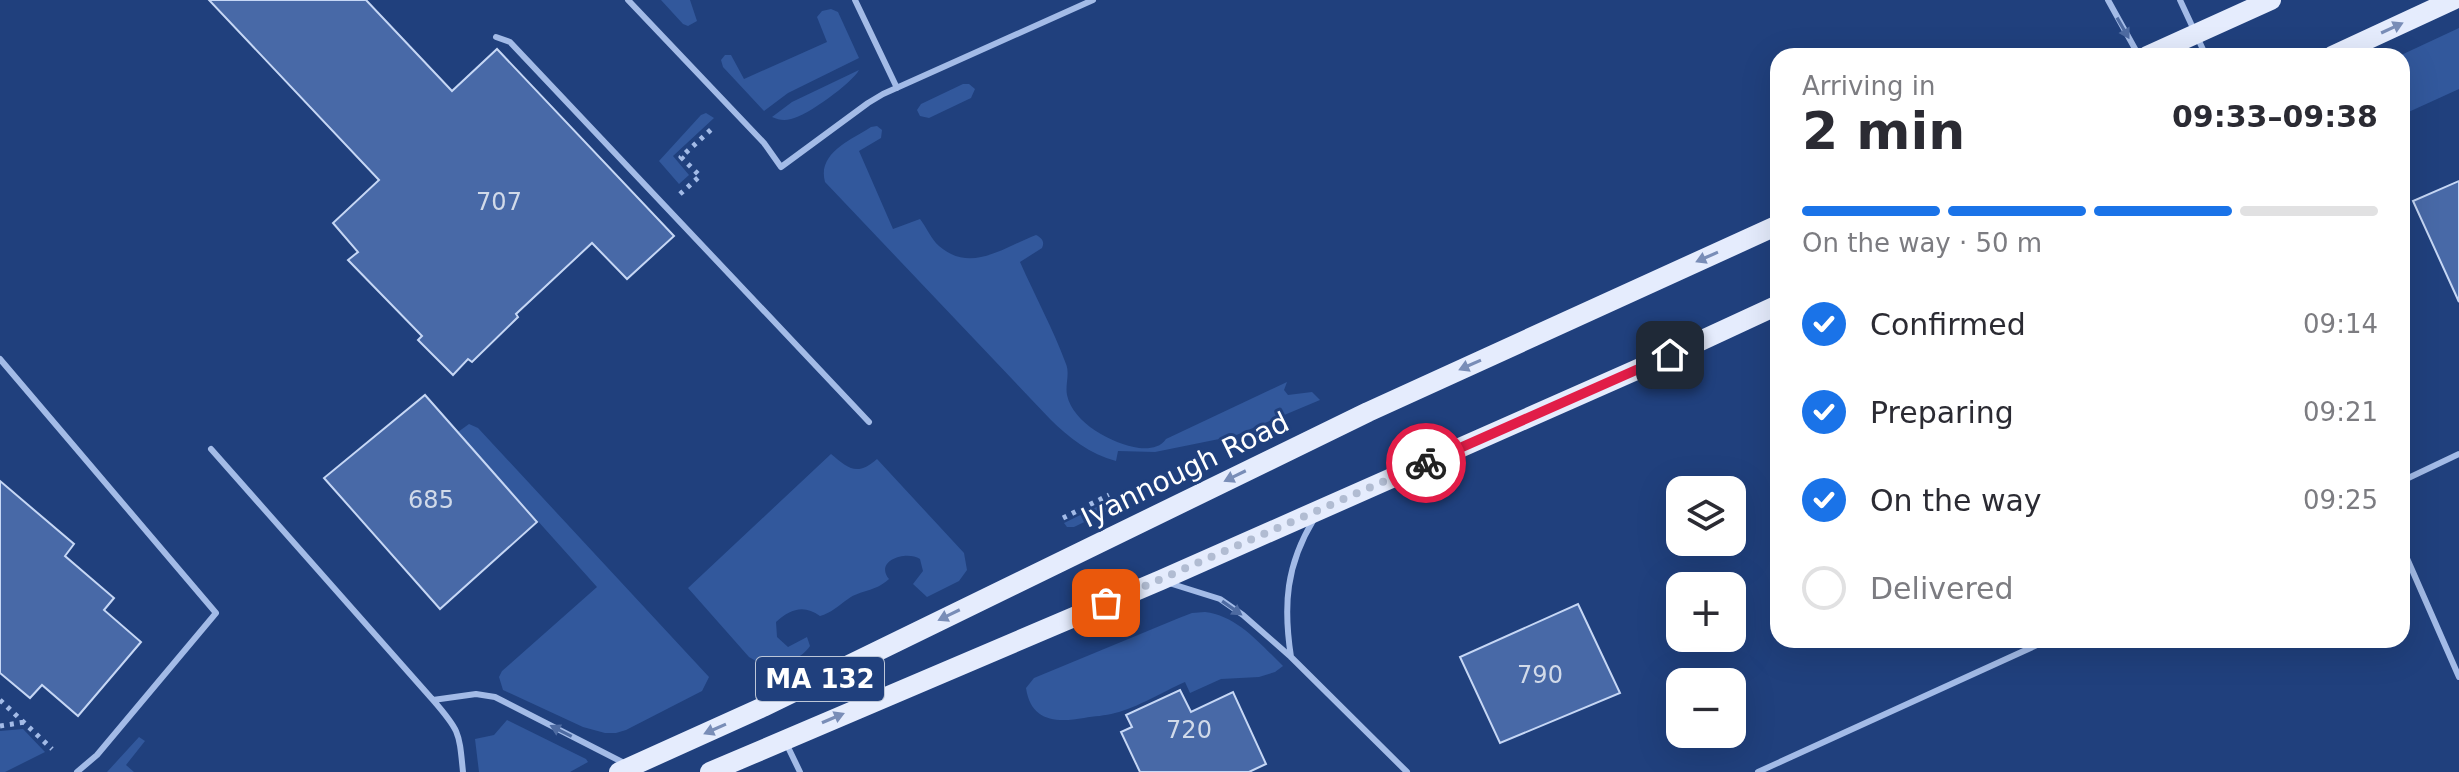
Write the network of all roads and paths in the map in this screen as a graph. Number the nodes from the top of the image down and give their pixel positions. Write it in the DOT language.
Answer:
graph roads {
  1 [pos="628,0"];
  2 [pos="855,0"];
  3 [pos="1093,0"];
  4 [pos="2108,0"];
  5 [pos="2180,0"];
  6 [pos="2271,0"];
  7 [pos="2453,0"];
  8 [pos="2196,33"];
  9 [pos="496,37"];
  10 [pos="2135,48"];
  11 [pos="2164,48"];
  12 [pos="2203,48"];
  13 [pos="2349,48"];
  14 [pos="897,88"];
  15 [pos="715,126"];
  16 [pos="666,207"];
  17 [pos="1770,229"];
  18 [pos="1770,309"];
  19 [pos="0,359"];
  20 [pos="869,422"];
  21 [pos="211,449"];
  22 [pos="2459,454"];
  23 [pos="2410,477"];
  24 [pos="1109,495"];
  25 [pos="1319,510"];
  26 [pos="1063,518"];
  27 [pos="2410,565"];
  28 [pos="1161,580"];
  29 [pos="2030,648"];
  30 [pos="1291,657"];
  31 [pos="2459,677"];
  32 [pos="0,700"];
  33 [pos="433,700"];
  34 [pos="25,722"];
  35 [pos="0,726"];
  36 [pos="783,739"];
  37 [pos="52,749"];
  38 [pos="625,770"];
  39 [pos="77,772"];
  40 [pos="463,772"];
  41 [pos="710,772"];
  42 [pos="800,772"];
  43 [pos="1407,772"];
  44 [pos="1758,772"];
  1 -- 14 [label="lane"];
  2 -- 14 [label="lane"];
  3 -- 14 [label="lane"];
  4 -- 10 [label="lane, one-way"];
  5 -- 8 [label="lane"];
  6 -- 8 [label="main road"];
  13 -- 7 [label="main road, one-way"];
  8 -- 11 [label="main road"];
  8 -- 12 [label="lane"];
  9 -- 16 [label="lane"];
  15 -- 16 [label="path"];
  16 -- 20 [label="lane"];
  17 -- 38 [label="main road, Iyannough Road / MA 132, one-way"];
  18 -- 25 [label="main road, MA 132"];
  19 -- 39 [label="lane"];
  21 -- 33 [label="lane"];
  22 -- 23 [label="lane"];
  24 -- 26 [label="path"];
  25 -- 28 [label="main road, MA 132"];
  25 -- 30 [label="lane"];
  27 -- 31 [label="lane"];
  28 -- 30 [label="lane, one-way"];
  36 -- 28 [label="main road, MA 132, one-way"];
  29 -- 44 [label="lane"];
  30 -- 43 [label="lane"];
  32 -- 34 [label="path"];
  38 -- 33 [label="lane, one-way"];
  33 -- 40 [label="lane"];
  34 -- 35 [label="path"];
  34 -- 37 [label="path"];
  36 -- 41 [label="main road, MA 132"];
  36 -- 42 [label="lane"];
}
